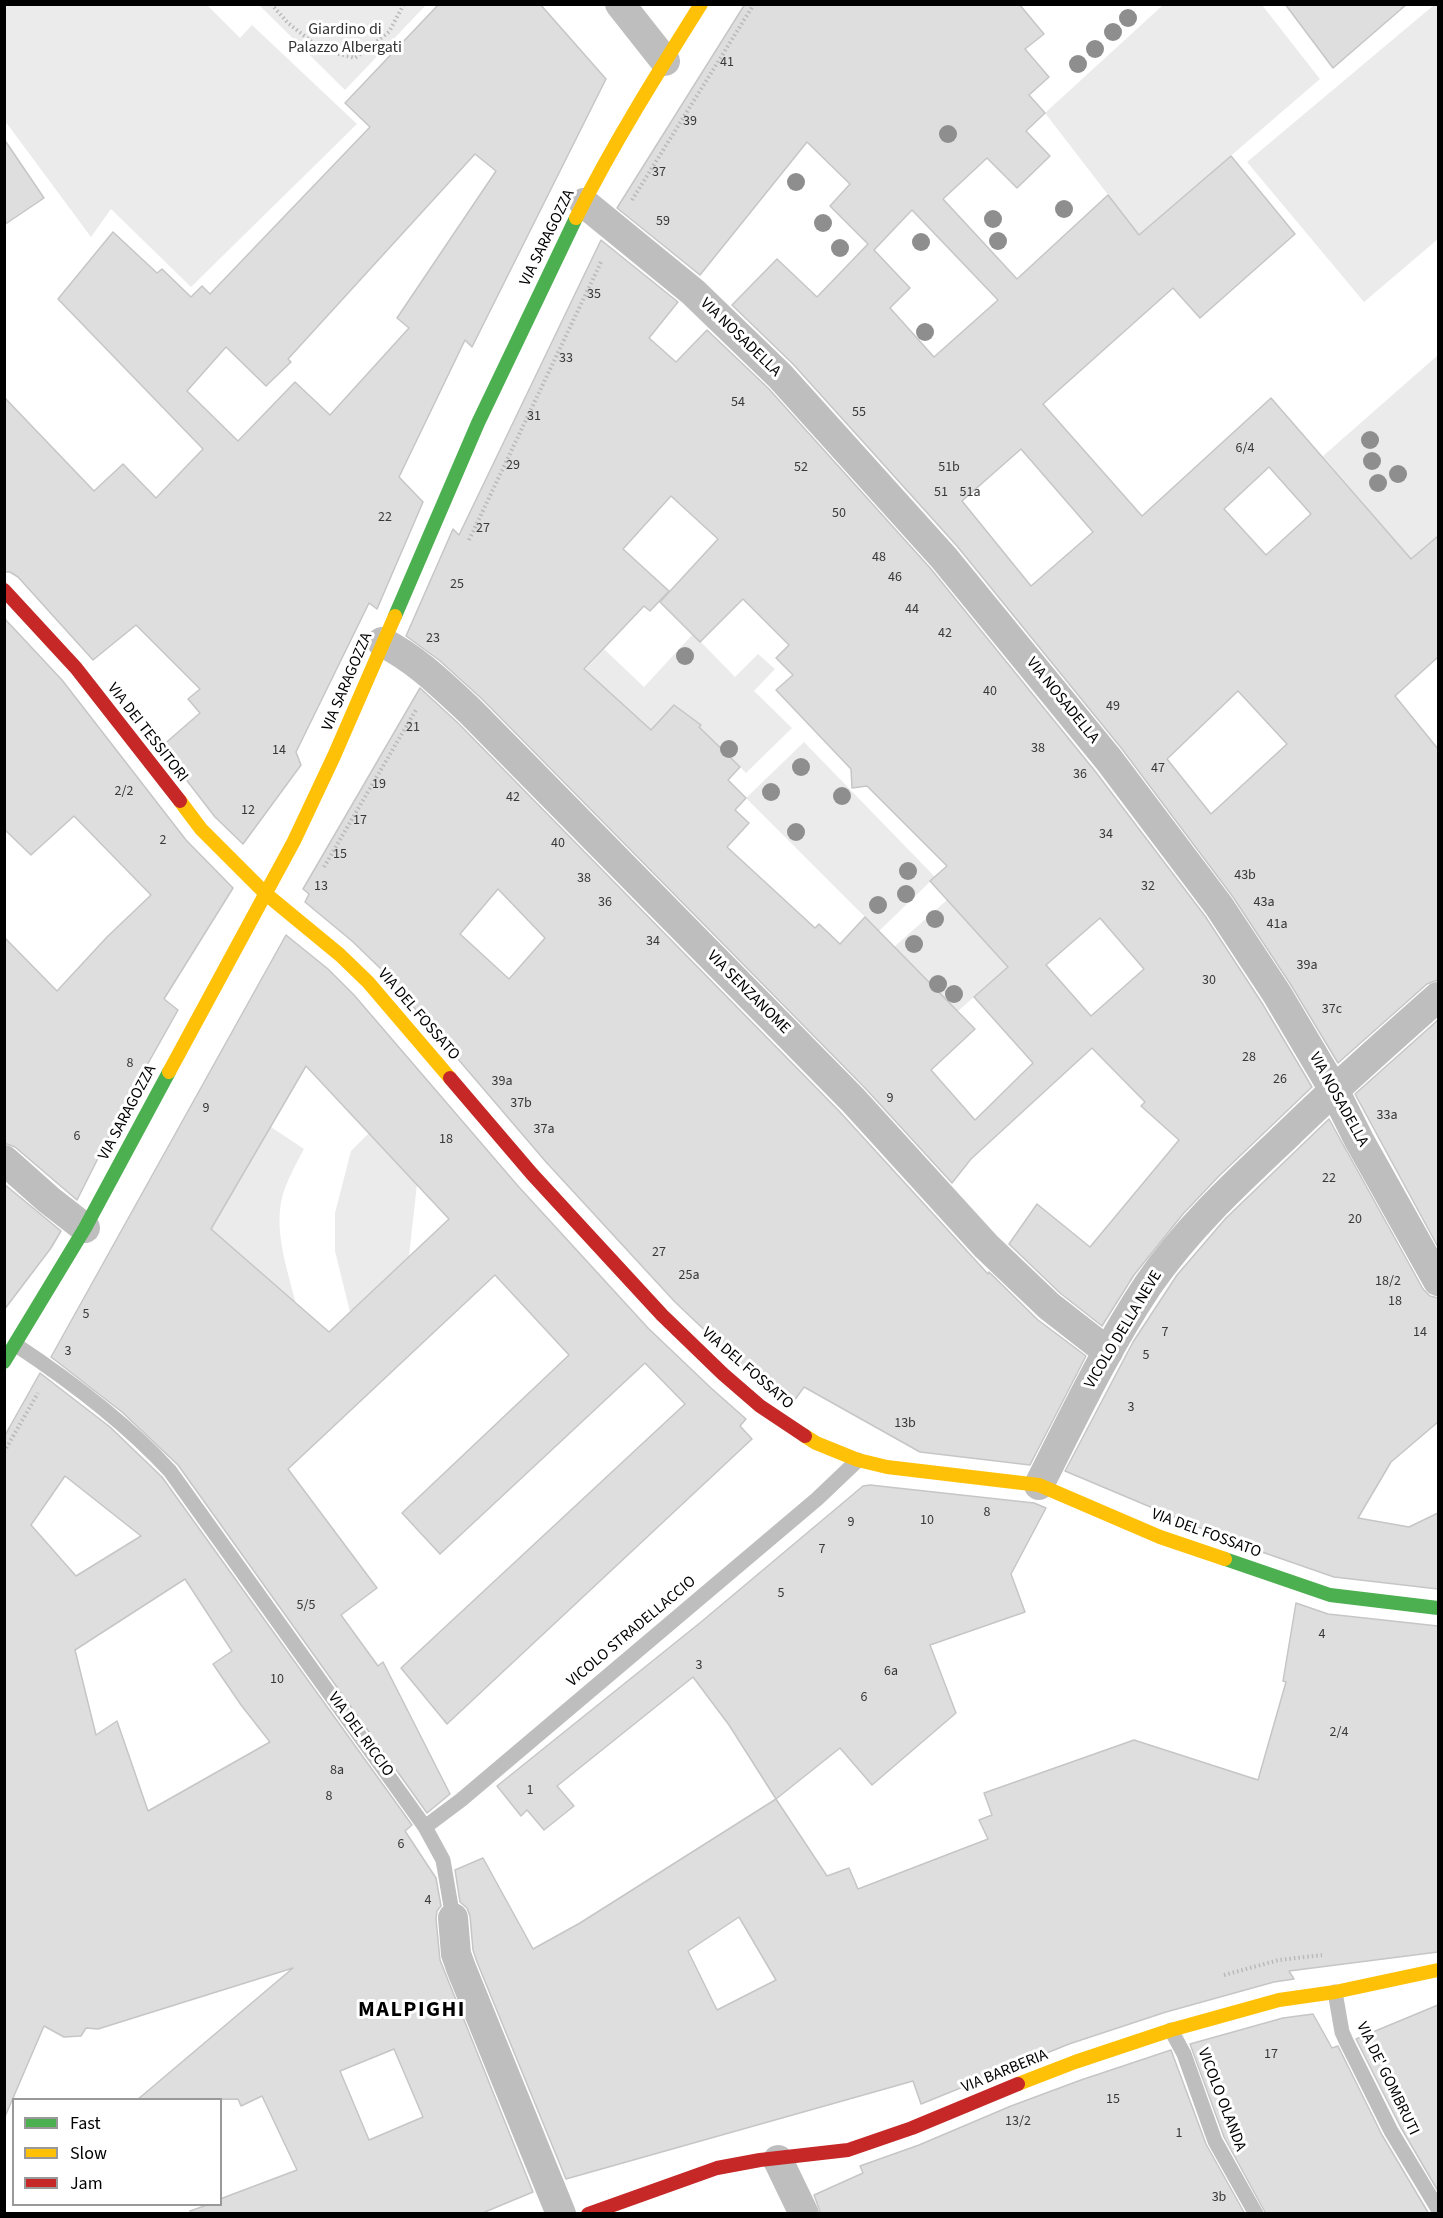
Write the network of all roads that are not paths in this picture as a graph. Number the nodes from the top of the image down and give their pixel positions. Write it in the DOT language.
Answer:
graph roads {
  1 [pos="620,4"];
  2 [pos="701,4"];
  3 [pos="664,61"];
  4 [pos="584,202"];
  5 [pos="4,590"];
  6 [pos="382,642"];
  7 [pos="266,894"];
  8 [pos="1438,997"];
  9 [pos="1334,1090"];
  10 [pos="4,1160"];
  11 [pos="85,1228"];
  12 [pos="1438,1281"];
  13 [pos="16,1345"];
  14 [pos="1108,1352"];
  15 [pos="4,1362"];
  16 [pos="858,1460"];
  17 [pos="1039,1485"];
  18 [pos="1438,1608"];
  19 [pos="425,1827"];
  20 [pos="453,1918"];
  21 [pos="1438,1970"];
  22 [pos="1335,1992"];
  23 [pos="1171,2030"];
  24 [pos="778,2160"];
  25 [pos="1438,2209"];
  26 [pos="561,2214"];
  27 [pos="588,2214"];
  28 [pos="804,2214"];
  29 [pos="1256,2214"];
  1 -- 3 [label="street"];
  2 -- 3 [label="street, VIA SARAGOZZA"];
  3 -- 4 [label="street, VIA SARAGOZZA"];
  4 -- 6 [label="street, VIA SARAGOZZA"];
  4 -- 9 [label="street, VIA NOSADELLA"];
  5 -- 7 [label="street, VIA DEI TESSITORI"];
  6 -- 7 [label="street, VIA SARAGOZZA"];
  6 -- 14 [label="street, VIA SENZANOME"];
  7 -- 11 [label="street, VIA SARAGOZZA"];
  7 -- 16 [label="street, VIA DEL FOSSATO"];
  8 -- 9 [label="street, VICOLO DELLA NEVE"];
  9 -- 12 [label="street, VIA NOSADELLA"];
  9 -- 14 [label="street, VICOLO DELLA NEVE"];
  10 -- 11 [label="street"];
  11 -- 13 [label="street, VIA SARAGOZZA"];
  13 -- 15 [label="street, VIA SARAGOZZA"];
  13 -- 19 [label="lane, VIA DEL RICCIO"];
  14 -- 17 [label="street, VICOLO DELLA NEVE"];
  16 -- 17 [label="street, VIA DEL FOSSATO"];
  16 -- 19 [label="lane, VICOLO STRADELLACCIO"];
  17 -- 18 [label="street, VIA DEL FOSSATO"];
  19 -- 20 [label="lane, VIA DEL RICCIO"];
  20 -- 26 [label="street, VIA DEL RICCIO"];
  21 -- 22 [label="street, VIA BARBERIA"];
  22 -- 23 [label="street, VIA BARBERIA"];
  22 -- 25 [label="lane, VIA DE' GOMBRUTI"];
  23 -- 24 [label="street, VIA BARBERIA"];
  23 -- 29 [label="lane, VICOLO OLANDA"];
  24 -- 27 [label="street, VIA BARBERIA"];
  24 -- 28 [label="street"];
}
